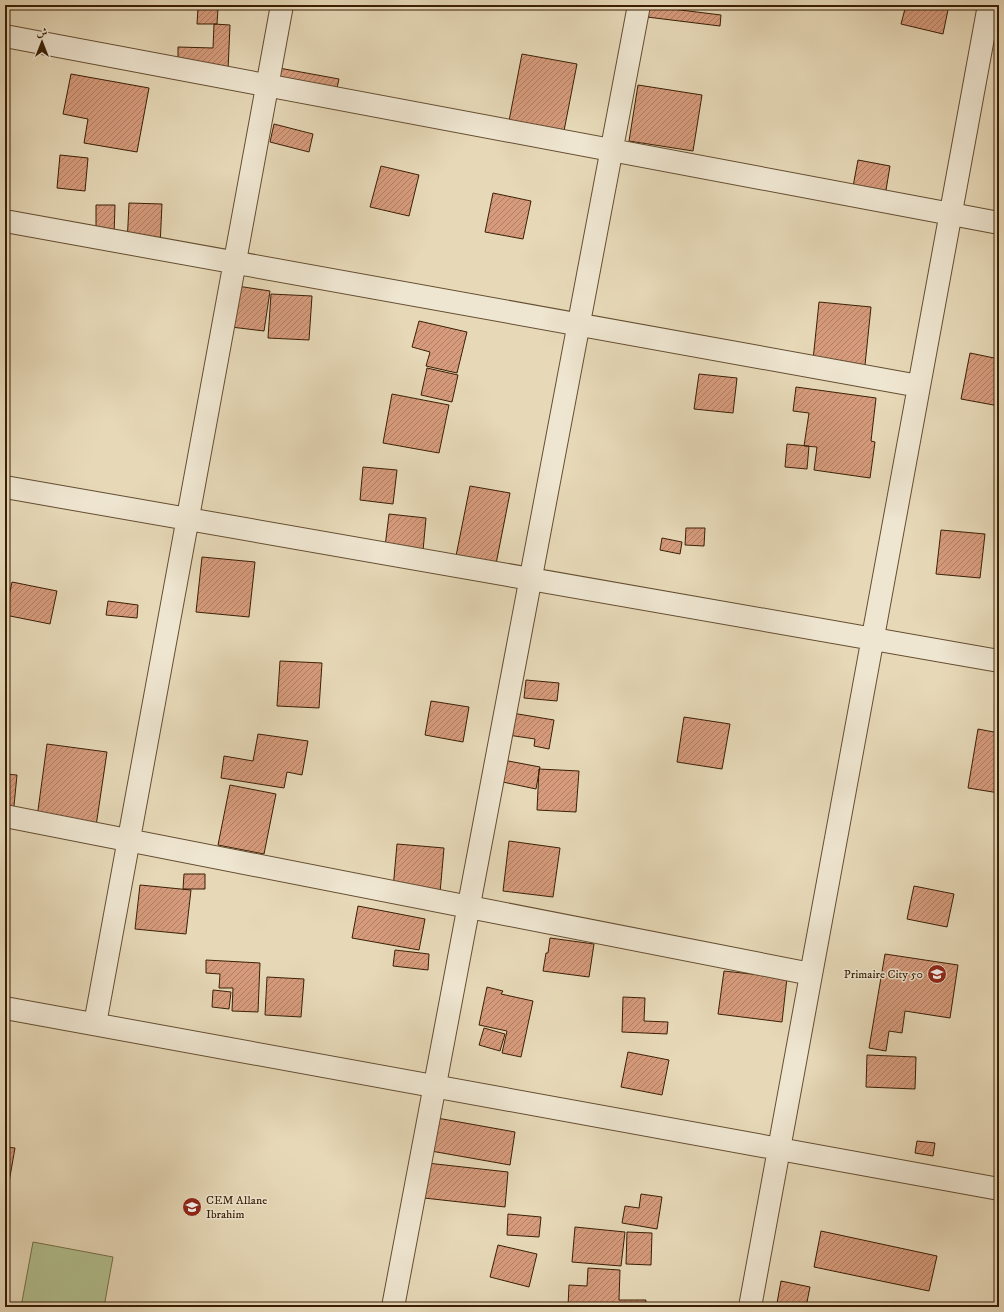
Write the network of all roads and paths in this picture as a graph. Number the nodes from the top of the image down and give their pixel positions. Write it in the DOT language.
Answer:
graph roads {
  1 [pos="282,5"];
  2 [pos="639,5"];
  3 [pos="989,5"];
  4 [pos="5,36"];
  5 [pos="267,85"];
  6 [pos="611,150"];
  7 [pos="951,214"];
  8 [pos="5,221"];
  9 [pos="999,223"];
  10 [pos="234,262"];
  11 [pos="579,324"];
  12 [pos="919,386"];
  13 [pos="5,487"];
  14 [pos="187,519"];
  15 [pos="531,579"];
  16 [pos="873,638"];
  17 [pos="999,661"];
  18 [pos="5,816"];
  19 [pos="129,840"];
  20 [pos="468,907"];
  21 [pos="811,974"];
  22 [pos="5,1008"];
  23 [pos="95,1024"];
  24 [pos="435,1087"];
  25 [pos="779,1150"];
  26 [pos="999,1189"];
  27 [pos="393,1307"];
  28 [pos="750,1307"];
  1 -- 5 [label="street"];
  2 -- 6 [label="street"];
  3 -- 7 [label="street"];
  4 -- 5 [label="street"];
  5 -- 6 [label="street"];
  5 -- 10 [label="street"];
  6 -- 7 [label="street"];
  6 -- 11 [label="street"];
  7 -- 9 [label="street"];
  7 -- 12 [label="street"];
  8 -- 10 [label="street"];
  10 -- 11 [label="street"];
  10 -- 14 [label="street"];
  11 -- 12 [label="street"];
  11 -- 15 [label="street"];
  12 -- 16 [label="street"];
  13 -- 14 [label="street"];
  14 -- 15 [label="street"];
  14 -- 19 [label="street"];
  15 -- 16 [label="street"];
  15 -- 20 [label="street"];
  16 -- 17 [label="street"];
  16 -- 21 [label="street"];
  18 -- 19 [label="street"];
  19 -- 20 [label="street"];
  19 -- 23 [label="street"];
  20 -- 21 [label="street"];
  20 -- 24 [label="street"];
  21 -- 25 [label="street"];
  22 -- 23 [label="street"];
  23 -- 24 [label="street"];
  24 -- 25 [label="street"];
  24 -- 27 [label="street"];
  25 -- 26 [label="street"];
  25 -- 28 [label="street"];
}
